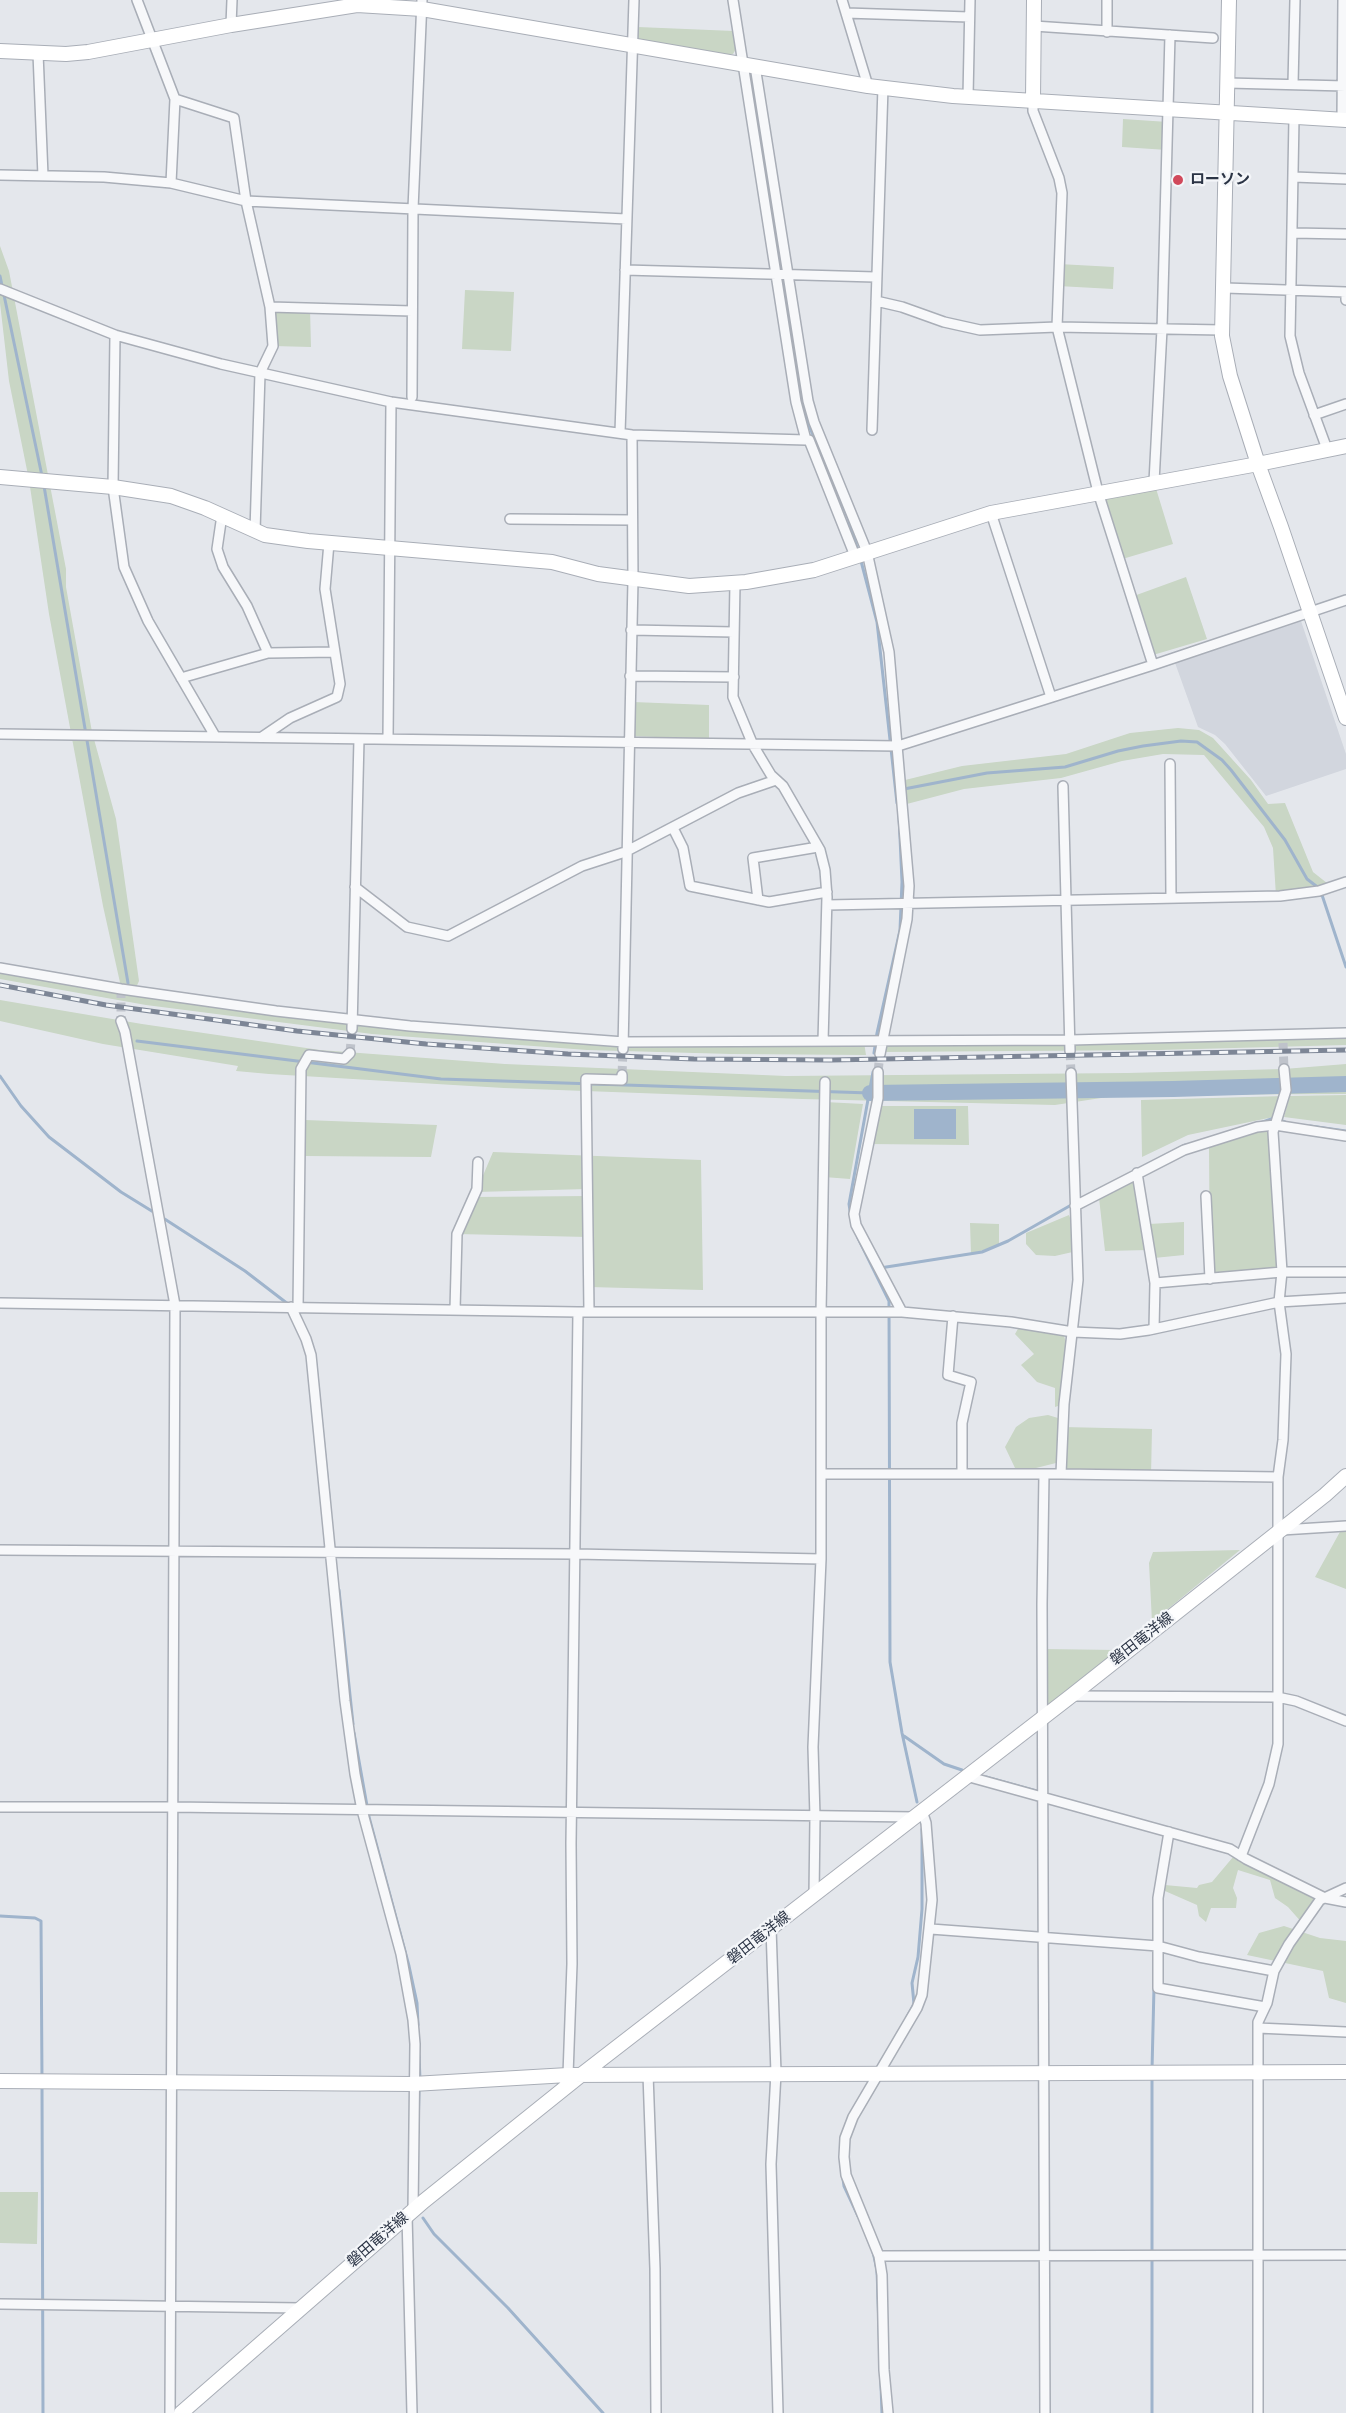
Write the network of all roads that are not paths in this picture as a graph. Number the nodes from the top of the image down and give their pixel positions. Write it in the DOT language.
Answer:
graph roads {
  1 [pos="137,0"];
  2 [pos="232,0"];
  3 [pos="634,0"];
  4 [pos="733,0"];
  5 [pos="842,0"];
  6 [pos="970,0"];
  7 [pos="1034,0"];
  8 [pos="1107,0"];
  9 [pos="1229,0"];
  10 [pos="1295,0"];
  11 [pos="1343,0"];
  12 [pos="360,3"];
  13 [pos="422,5"];
  14 [pos="846,14"];
  15 [pos="969,17"];
  16 [pos="231,25"];
  17 [pos="1034,26"];
  18 [pos="1107,32"];
  19 [pos="1170,35"];
  20 [pos="1213,38"];
  21 [pos="151,40"];
  22 [pos="632,44"];
  23 [pos="0,51"];
  24 [pos="38,53"];
  25 [pos="748,65"];
  26 [pos="1228,83"];
  27 [pos="1293,84"];
  28 [pos="868,86"];
  29 [pos="1344,86"];
  30 [pos="883,87"];
  31 [pos="968,97"];
  32 [pos="175,99"];
  33 [pos="1033,100"];
  34 [pos="1169,109"];
  35 [pos="1227,114"];
  36 [pos="1294,118"];
  37 [pos="1344,120"];
  38 [pos="0,175"];
  39 [pos="43,176"];
  40 [pos="1294,177"];
  41 [pos="1346,179"];
  42 [pos="171,183"];
  43 [pos="246,201"];
  44 [pos="413,209"];
  45 [pos="626,219"];
  46 [pos="1293,233"];
  47 [pos="1346,234"];
  48 [pos="625,270"];
  49 [pos="776,274"];
  50 [pos="788,275"];
  51 [pos="875,277"];
  52 [pos="1225,288"];
  53 [pos="0,289"];
  54 [pos="1292,290"];
  55 [pos="1346,300"];
  56 [pos="876,301"];
  57 [pos="270,307"];
  58 [pos="412,310"];
  59 [pos="1057,327"];
  60 [pos="1162,329"];
  61 [pos="1222,330"];
  62 [pos="115,335"];
  63 [pos="260,373"];
  64 [pos="412,397"];
  65 [pos="391,402"];
  66 [pos="1346,404"];
  67 [pos="1314,415"];
  68 [pos="872,430"];
  69 [pos="620,433"];
  70 [pos="632,435"];
  71 [pos="807,440"];
  72 [pos="1346,446"];
  73 [pos="1327,449"];
  74 [pos="1258,464"];
  75 [pos="0,477"];
  76 [pos="1154,482"];
  77 [pos="113,487"];
  78 [pos="1098,492"];
  79 [pos="991,513"];
  80 [pos="222,516"];
  81 [pos="510,519"];
  82 [pos="632,520"];
  83 [pos="255,531"];
  84 [pos="329,543"];
  85 [pos="390,548"];
  86 [pos="861,554"];
  87 [pos="633,580"];
  88 [pos="735,583"];
  89 [pos="1346,600"];
  90 [pos="1310,612"];
  91 [pos="631,630"];
  92 [pos="734,632"];
  93 [pos="335,652"];
  94 [pos="268,653"];
  95 [pos="1153,665"];
  96 [pos="630,676"];
  97 [pos="734,677"];
  98 [pos="181,678"];
  99 [pos="1050,697"];
  100 [pos="1346,718"];
  101 [pos="0,734"];
  102 [pos="215,736"];
  103 [pos="262,737"];
  104 [pos="359,739"];
  105 [pos="388,739"];
  106 [pos="628,742"];
  107 [pos="753,745"];
  108 [pos="898,746"];
  109 [pos="1170,764"];
  110 [pos="776,780"];
  111 [pos="1063,786"];
  112 [pos="673,828"];
  113 [pos="818,847"];
  114 [pos="626,852"];
  115 [pos="1346,882"];
  116 [pos="356,887"];
  117 [pos="827,892"];
  118 [pos="1172,898"];
  119 [pos="758,900"];
  120 [pos="1067,902"];
  121 [pos="908,904"];
  122 [pos="827,905"];
  123 [pos="0,968"];
  124 [pos="353,1018"];
  125 [pos="121,1021"];
  126 [pos="352,1029"];
  127 [pos="1346,1033"];
  128 [pos="1070,1040"];
  129 [pos="823,1041"];
  130 [pos="883,1042"];
  131 [pos="623,1045"];
  132 [pos="1070,1051"];
  133 [pos="350,1053"];
  134 [pos="880,1054"];
  135 [pos="1284,1069"];
  136 [pos="878,1072"];
  137 [pos="1071,1073"];
  138 [pos="622,1075"];
  139 [pos="825,1082"];
  140 [pos="1275,1125"];
  141 [pos="1346,1136"];
  142 [pos="478,1162"];
  143 [pos="1137,1173"];
  144 [pos="1206,1196"];
  145 [pos="1075,1206"];
  146 [pos="1282,1272"];
  147 [pos="1346,1272"];
  148 [pos="1210,1279"];
  149 [pos="1155,1283"];
  150 [pos="1346,1298"];
  151 [pos="1279,1302"];
  152 [pos="0,1303"];
  153 [pos="175,1305"];
  154 [pos="294,1307"];
  155 [pos="455,1310"];
  156 [pos="590,1311"];
  157 [pos="578,1312"];
  158 [pos="902,1312"];
  159 [pos="821,1313"];
  160 [pos="953,1316"];
  161 [pos="1154,1329"];
  162 [pos="1073,1332"];
  163 [pos="821,1474"];
  164 [pos="962,1474"];
  165 [pos="1044,1474"];
  166 [pos="1061,1474"];
  167 [pos="1346,1476"];
  168 [pos="1278,1477"];
  169 [pos="1346,1526"];
  170 [pos="1280,1530"];
  171 [pos="0,1550"];
  172 [pos="174,1551"];
  173 [pos="330,1552"];
  174 [pos="576,1554"];
  175 [pos="821,1559"];
  176 [pos="1071,1696"];
  177 [pos="1277,1697"];
  178 [pos="1043,1716"];
  179 [pos="1346,1721"];
  180 [pos="966,1776"];
  181 [pos="1044,1797"];
  182 [pos="0,1807"];
  183 [pos="172,1807"];
  184 [pos="362,1810"];
  185 [pos="572,1812"];
  186 [pos="918,1814"];
  187 [pos="815,1817"];
  188 [pos="1169,1832"];
  189 [pos="1241,1856"];
  190 [pos="1346,1888"];
  191 [pos="814,1896"];
  192 [pos="1325,1898"];
  193 [pos="1346,1902"];
  194 [pos="771,1929"];
  195 [pos="931,1929"];
  196 [pos="1044,1937"];
  197 [pos="1158,1946"];
  198 [pos="1274,1971"];
  199 [pos="1265,2007"];
  200 [pos="1258,2028"];
  201 [pos="1346,2032"];
  202 [pos="1045,2072"];
  203 [pos="1258,2072"];
  204 [pos="1346,2072"];
  205 [pos="776,2073"];
  206 [pos="880,2073"];
  207 [pos="648,2074"];
  208 [pos="574,2075"];
  209 [pos="0,2081"];
  210 [pos="171,2082"];
  211 [pos="413,2084"];
  212 [pos="410,2212"];
  213 [pos="1346,2255"];
  214 [pos="879,2256"];
  215 [pos="1045,2256"];
  216 [pos="1258,2256"];
  217 [pos="0,2304"];
  218 [pos="170,2307"];
  219 [pos="301,2307"];
  220 [pos="170,2413"];
  221 [pos="181,2413"];
  222 [pos="412,2413"];
  223 [pos="656,2413"];
  224 [pos="778,2413"];
  225 [pos="888,2413"];
  226 [pos="1045,2413"];
  227 [pos="1258,2413"];
  1 -- 21 [label="street"];
  2 -- 16 [label="street"];
  3 -- 22 [label="street"];
  4 -- 25 [label="street"];
  5 -- 14 [label="street"];
  6 -- 15 [label="street"];
  7 -- 17 [label="street"];
  8 -- 18 [label="street"];
  9 -- 26 [label="street"];
  10 -- 27 [label="street"];
  11 -- 29 [label="street"];
  12 -- 13 [label="street"];
  12 -- 16 [label="street"];
  13 -- 22 [label="street"];
  13 -- 44 [label="street"];
  14 -- 15 [label="street"];
  14 -- 28 [label="street"];
  15 -- 31 [label="street"];
  16 -- 21 [label="street"];
  17 -- 18 [label="street"];
  17 -- 33 [label="street"];
  18 -- 19 [label="street"];
  19 -- 20 [label="street"];
  19 -- 34 [label="street"];
  21 -- 24 [label="street"];
  21 -- 32 [label="street"];
  22 -- 25 [label="street"];
  22 -- 45 [label="street"];
  23 -- 24 [label="street"];
  24 -- 39 [label="street"];
  25 -- 28 [label="street"];
  25 -- 49 [label="street"];
  25 -- 50 [label="street"];
  26 -- 27 [label="street"];
  26 -- 35 [label="street"];
  27 -- 29 [label="street"];
  28 -- 30 [label="street"];
  29 -- 37 [label="street"];
  30 -- 31 [label="street"];
  30 -- 51 [label="street"];
  31 -- 33 [label="street"];
  32 -- 42 [label="street"];
  32 -- 43 [label="street"];
  33 -- 34 [label="street"];
  33 -- 59 [label="street"];
  34 -- 35 [label="street"];
  34 -- 60 [label="street"];
  35 -- 36 [label="street"];
  35 -- 52 [label="street"];
  36 -- 37 [label="street"];
  36 -- 40 [label="street"];
  38 -- 39 [label="street"];
  39 -- 42 [label="street"];
  40 -- 41 [label="street"];
  40 -- 46 [label="street"];
  42 -- 43 [label="street"];
  43 -- 44 [label="street"];
  43 -- 57 [label="street"];
  44 -- 45 [label="street"];
  44 -- 58 [label="street"];
  45 -- 48 [label="street"];
  46 -- 47 [label="street"];
  46 -- 54 [label="street"];
  48 -- 49 [label="street"];
  48 -- 69 [label="street"];
  49 -- 50 [label="street"];
  49 -- 71 [label="street"];
  50 -- 51 [label="street"];
  50 -- 86 [label="street"];
  51 -- 56 [label="street"];
  52 -- 54 [label="street"];
  52 -- 61 [label="street"];
  53 -- 62 [label="street"];
  54 -- 55 [label="street"];
  54 -- 67 [label="street"];
  56 -- 59 [label="street"];
  56 -- 68 [label="street"];
  57 -- 58 [label="street"];
  57 -- 63 [label="street"];
  58 -- 64 [label="street"];
  59 -- 60 [label="street"];
  59 -- 78 [label="street"];
  60 -- 61 [label="street"];
  60 -- 76 [label="street"];
  61 -- 74 [label="street"];
  62 -- 63 [label="street"];
  62 -- 77 [label="street"];
  63 -- 65 [label="street"];
  63 -- 83 [label="street"];
  65 -- 69 [label="street"];
  65 -- 85 [label="street"];
  66 -- 67 [label="street"];
  67 -- 73 [label="street"];
  69 -- 70 [label="street"];
  70 -- 71 [label="street"];
  70 -- 82 [label="street"];
  71 -- 86 [label="street"];
  72 -- 73 [label="street"];
  73 -- 74 [label="street"];
  74 -- 76 [label="street"];
  74 -- 90 [label="street"];
  75 -- 77 [label="street"];
  76 -- 78 [label="street"];
  77 -- 80 [label="street"];
  77 -- 98 [label="street"];
  78 -- 79 [label="street"];
  78 -- 95 [label="street"];
  79 -- 86 [label="street"];
  79 -- 99 [label="street"];
  80 -- 83 [label="street"];
  80 -- 94 [label="street"];
  81 -- 82 [label="street"];
  82 -- 87 [label="street"];
  83 -- 84 [label="street"];
  84 -- 85 [label="street"];
  84 -- 93 [label="street"];
  85 -- 87 [label="street"];
  85 -- 105 [label="street"];
  86 -- 88 [label="street"];
  86 -- 108 [label="street"];
  87 -- 88 [label="street"];
  87 -- 91 [label="street"];
  88 -- 92 [label="street"];
  89 -- 90 [label="street"];
  90 -- 95 [label="street"];
  90 -- 100 [label="street"];
  91 -- 92 [label="street"];
  91 -- 96 [label="street"];
  92 -- 97 [label="street"];
  93 -- 94 [label="street"];
  93 -- 103 [label="street"];
  94 -- 98 [label="street"];
  95 -- 99 [label="street"];
  96 -- 97 [label="street"];
  96 -- 106 [label="street"];
  97 -- 107 [label="street"];
  98 -- 102 [label="street"];
  99 -- 108 [label="street"];
  101 -- 102 [label="street"];
  102 -- 103 [label="street"];
  103 -- 104 [label="street"];
  104 -- 105 [label="street"];
  104 -- 116 [label="street"];
  105 -- 106 [label="street"];
  106 -- 107 [label="street"];
  106 -- 114 [label="street"];
  107 -- 108 [label="street"];
  107 -- 110 [label="street"];
  108 -- 121 [label="street"];
  109 -- 118 [label="street"];
  110 -- 112 [label="street"];
  110 -- 113 [label="street"];
  111 -- 120 [label="street"];
  112 -- 114 [label="street"];
  112 -- 119 [label="street"];
  113 -- 117 [label="street"];
  113 -- 119 [label="street"];
  114 -- 116 [label="street"];
  114 -- 131 [label="street"];
  115 -- 118 [label="street"];
  116 -- 124 [label="street"];
  117 -- 119 [label="street"];
  117 -- 122 [label="street"];
  118 -- 120 [label="street"];
  120 -- 121 [label="street"];
  120 -- 128 [label="street"];
  121 -- 122 [label="street"];
  121 -- 130 [label="street"];
  122 -- 129 [label="street"];
  123 -- 124 [label="street"];
  124 -- 126 [label="street"];
  124 -- 131 [label="street"];
  125 -- 153 [label="street"];
  127 -- 128 [label="street"];
  128 -- 130 [label="street"];
  128 -- 132 [label="street"];
  129 -- 130 [label="street"];
  129 -- 131 [label="street"];
  130 -- 134 [label="street"];
  133 -- 154 [label="street"];
  135 -- 140 [label="street"];
  136 -- 158 [label="street"];
  137 -- 145 [label="street"];
  138 -- 156 [label="street"];
  139 -- 159 [label="street"];
  140 -- 141 [label="street"];
  140 -- 143 [label="street"];
  140 -- 146 [label="street"];
  142 -- 155 [label="street"];
  143 -- 145 [label="street"];
  143 -- 149 [label="street"];
  144 -- 148 [label="street"];
  145 -- 162 [label="street"];
  146 -- 147 [label="street"];
  146 -- 148 [label="street"];
  146 -- 151 [label="street"];
  148 -- 149 [label="street"];
  149 -- 161 [label="street"];
  150 -- 151 [label="street"];
  151 -- 161 [label="street"];
  151 -- 168 [label="street"];
  152 -- 153 [label="street"];
  153 -- 154 [label="street"];
  153 -- 172 [label="street"];
  154 -- 155 [label="street"];
  154 -- 173 [label="street"];
  155 -- 157 [label="street"];
  156 -- 157 [label="street"];
  156 -- 159 [label="street"];
  157 -- 174 [label="street"];
  158 -- 159 [label="street"];
  158 -- 160 [label="street"];
  159 -- 163 [label="street"];
  160 -- 162 [label="street"];
  160 -- 164 [label="street"];
  161 -- 162 [label="street"];
  162 -- 166 [label="street"];
  163 -- 164 [label="street"];
  163 -- 175 [label="street"];
  164 -- 165 [label="street"];
  165 -- 166 [label="street"];
  165 -- 178 [label="street"];
  166 -- 168 [label="street"];
  167 -- 170 [label="street, 磐田竜洋線"];
  168 -- 170 [label="street"];
  169 -- 170 [label="street"];
  170 -- 176 [label="street, 磐田竜洋線"];
  170 -- 177 [label="street"];
  171 -- 172 [label="street"];
  172 -- 173 [label="street"];
  172 -- 183 [label="street"];
  173 -- 174 [label="street"];
  173 -- 184 [label="street"];
  174 -- 175 [label="street"];
  174 -- 185 [label="street"];
  175 -- 187 [label="street"];
  176 -- 177 [label="street"];
  176 -- 178 [label="street, 磐田竜洋線"];
  177 -- 179 [label="street"];
  177 -- 189 [label="street"];
  178 -- 180 [label="street, 磐田竜洋線"];
  178 -- 181 [label="street"];
  180 -- 181 [label="street"];
  180 -- 186 [label="street, 磐田竜洋線"];
  181 -- 188 [label="street"];
  181 -- 196 [label="street"];
  182 -- 183 [label="street"];
  183 -- 184 [label="street"];
  183 -- 210 [label="street"];
  184 -- 185 [label="street"];
  184 -- 211 [label="street"];
  185 -- 187 [label="street"];
  185 -- 208 [label="street"];
  186 -- 187 [label="street"];
  186 -- 191 [label="street, 磐田竜洋線"];
  186 -- 195 [label="street"];
  187 -- 191 [label="street"];
  188 -- 189 [label="street"];
  188 -- 197 [label="street"];
  189 -- 192 [label="street"];
  190 -- 192 [label="street"];
  191 -- 194 [label="street, 磐田竜洋線"];
  192 -- 193 [label="street"];
  192 -- 198 [label="street"];
  194 -- 205 [label="street"];
  194 -- 208 [label="street, 磐田竜洋線"];
  195 -- 196 [label="street"];
  195 -- 206 [label="street"];
  196 -- 197 [label="street"];
  196 -- 202 [label="street"];
  197 -- 198 [label="street"];
  197 -- 199 [label="street"];
  198 -- 199 [label="street"];
  199 -- 200 [label="street"];
  200 -- 201 [label="street"];
  200 -- 203 [label="street"];
  202 -- 203 [label="street"];
  202 -- 206 [label="street"];
  202 -- 215 [label="street"];
  203 -- 204 [label="street"];
  203 -- 216 [label="street"];
  205 -- 206 [label="street"];
  205 -- 207 [label="street"];
  205 -- 224 [label="street"];
  206 -- 214 [label="street"];
  207 -- 208 [label="street"];
  207 -- 223 [label="street"];
  208 -- 211 [label="street"];
  208 -- 212 [label="street, 磐田竜洋線"];
  209 -- 210 [label="street"];
  210 -- 211 [label="street"];
  210 -- 218 [label="street"];
  211 -- 212 [label="street"];
  212 -- 219 [label="street, 磐田竜洋線"];
  212 -- 222 [label="street"];
  213 -- 216 [label="street"];
  214 -- 215 [label="street"];
  214 -- 225 [label="street"];
  215 -- 216 [label="street"];
  215 -- 226 [label="street"];
  216 -- 227 [label="street"];
  217 -- 218 [label="street"];
  218 -- 219 [label="street"];
  218 -- 220 [label="street"];
  219 -- 221 [label="street, 磐田竜洋線"];
}
